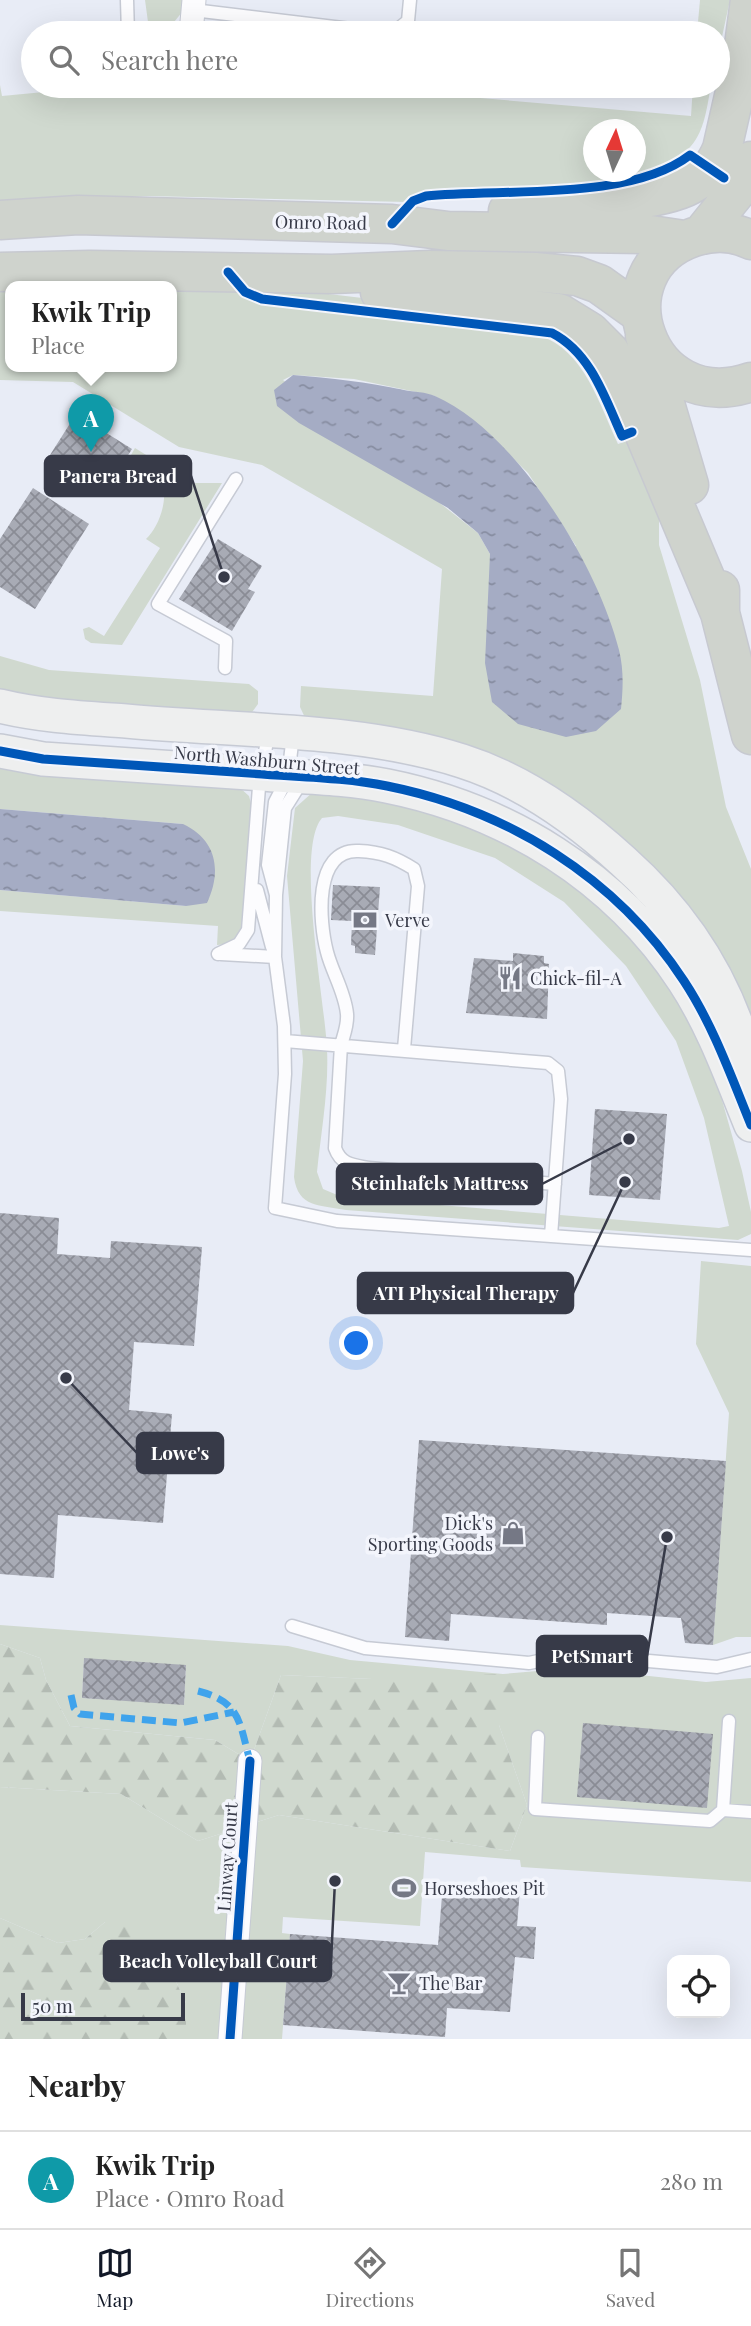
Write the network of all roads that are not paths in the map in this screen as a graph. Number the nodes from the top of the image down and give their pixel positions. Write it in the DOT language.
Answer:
graph roads {
  1 [pos="127,0"];
  2 [pos="410,0"];
  3 [pos="750,0"];
  4 [pos="193,15"];
  5 [pos="128,21"];
  6 [pos="258,21"];
  7 [pos="408,21"];
  8 [pos="751,161"];
  9 [pos="0,220"];
  10 [pos="392,224"];
  11 [pos="693,237"];
  12 [pos="751,240"];
  13 [pos="0,272"];
  14 [pos="332,274"];
  15 [pos="643,325"];
  16 [pos="751,382"];
  17 [pos="236,479"];
  18 [pos="720,613"];
  19 [pos="225,668"];
  20 [pos="0,706"];
  21 [pos="281,734"];
  22 [pos="751,735"];
  23 [pos="0,751"];
  24 [pos="284,776"];
  25 [pos="254,874"];
  26 [pos="275,957"];
  27 [pos="285,1041"];
  28 [pos="341,1045"];
  29 [pos="404,1049"];
  30 [pos="751,1075"];
  31 [pos="751,1125"];
  32 [pos="555,1184"];
  33 [pos="551,1236"];
  34 [pos="751,1250"];
  35 [pos="292,1626"];
  36 [pos="751,1659"];
  37 [pos="729,1721"];
  38 [pos="538,1737"];
  39 [pos="250,1761"];
  40 [pos="723,1810"];
  41 [pos="751,1812"];
  42 [pos="230,2039"];
  1 -- 5 [label="lane"];
  2 -- 7 [label="lane"];
  3 -- 10 [label="highway"];
  4 -- 6 [label="lane"];
  8 -- 11 [label="highway"];
  9 -- 10 [label="highway, Omro Road"];
  10 -- 11 [label="highway, Omro Road"];
  11 -- 12 [label="highway, Omro Road"];
  11 -- 15 [label="highway"];
  13 -- 14 [label="highway"];
  14 -- 15 [label="highway"];
  14 -- 18 [label="highway"];
  15 -- 16 [label="highway"];
  15 -- 18 [label="highway"];
  17 -- 19 [label="lane"];
  18 -- 22 [label="highway"];
  20 -- 21 [label="street, North Washburn Street"];
  21 -- 24 [label="lane"];
  21 -- 24 [label="lane"];
  21 -- 30 [label="street, North Washburn Street"];
  23 -- 24 [label="street, North Washburn Street"];
  24 -- 25 [label="lane"];
  24 -- 26 [label="lane"];
  24 -- 31 [label="street, North Washburn Street"];
  25 -- 26 [label="lane"];
  25 -- 26 [label="lane"];
  26 -- 27 [label="lane"];
  27 -- 28 [label="lane"];
  27 -- 33 [label="lane"];
  28 -- 29 [label="lane"];
  28 -- 29 [label="lane"];
  28 -- 32 [label="lane"];
  29 -- 32 [label="lane"];
  32 -- 33 [label="lane"];
  33 -- 34 [label="lane"];
  35 -- 36 [label="lane"];
  37 -- 40 [label="lane"];
  38 -- 40 [label="lane"];
  39 -- 42 [label="street, Linway Court"];
  40 -- 41 [label="lane"];
}
